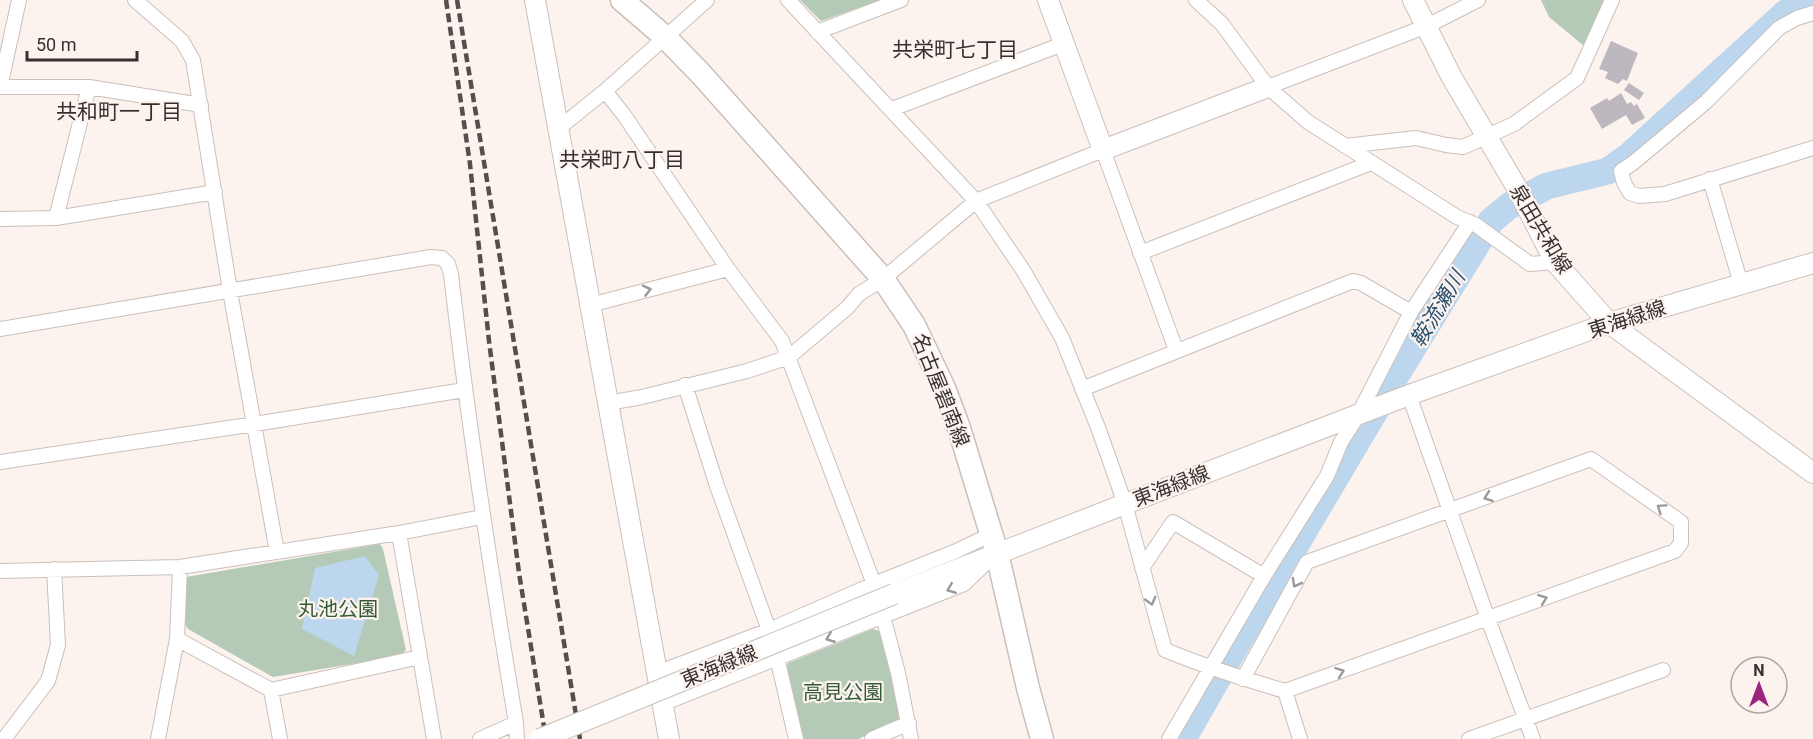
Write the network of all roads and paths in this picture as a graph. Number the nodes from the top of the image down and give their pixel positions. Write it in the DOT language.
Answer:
graph roads {
  1 [pos="19,0"];
  2 [pos="135,0"];
  3 [pos="535,0"];
  4 [pos="622,0"];
  5 [pos="707,0"];
  6 [pos="788,0"];
  7 [pos="901,0"];
  8 [pos="1048,0"];
  9 [pos="1196,0"];
  10 [pos="1413,0"];
  11 [pos="1478,0"];
  12 [pos="1612,0"];
  13 [pos="1813,14"];
  14 [pos="1427,26"];
  15 [pos="817,32"];
  16 [pos="665,38"];
  17 [pos="1063,44"];
  18 [pos="88,87"];
  19 [pos="1268,87"];
  20 [pos="606,91"];
  21 [pos="201,105"];
  22 [pos="891,109"];
  23 [pos="559,128"];
  24 [pos="1486,138"];
  25 [pos="1345,147"];
  26 [pos="1813,148"];
  27 [pos="1103,150"];
  28 [pos="1371,163"];
  29 [pos="1710,179"];
  30 [pos="215,192"];
  31 [pos="976,201"];
  32 [pos="56,218"];
  33 [pos="0,219"];
  34 [pos="1473,224"];
  35 [pos="1140,253"];
  36 [pos="1555,262"];
  37 [pos="1813,263"];
  38 [pos="728,269"];
  39 [pos="883,279"];
  40 [pos="1742,284"];
  41 [pos="230,291"];
  42 [pos="590,305"];
  43 [pos="1411,312"];
  44 [pos="1609,323"];
  45 [pos="0,329"];
  46 [pos="1176,350"];
  47 [pos="789,357"];
  48 [pos="685,385"];
  49 [pos="1082,389"];
  50 [pos="464,390"];
  51 [pos="1404,397"];
  52 [pos="608,403"];
  53 [pos="1362,415"];
  54 [pos="255,424"];
  55 [pos="0,462"];
  56 [pos="1813,473"];
  57 [pos="1125,504"];
  58 [pos="1449,511"];
  59 [pos="482,517"];
  60 [pos="399,533"];
  61 [pos="994,544"];
  62 [pos="278,552"];
  63 [pos="180,567"];
  64 [pos="1142,568"];
  65 [pos="54,569"];
  66 [pos="0,571"];
  67 [pos="1264,576"];
  68 [pos="874,584"];
  69 [pos="883,616"];
  70 [pos="1488,619"];
  71 [pos="769,630"];
  72 [pos="177,639"];
  73 [pos="420,657"];
  74 [pos="777,659"];
  75 [pos="1212,669"];
  76 [pos="1663,670"];
  77 [pos="657,673"];
  78 [pos="1240,678"];
  79 [pos="271,690"];
  80 [pos="1285,692"];
  81 [pos="662,704"];
  82 [pos="1526,719"];
  83 [pos="516,723"];
  84 [pos="909,723"];
  85 [pos="4,739"];
  86 [pos="158,739"];
  87 [pos="280,739"];
  88 [pos="434,739"];
  89 [pos="480,739"];
  90 [pos="517,739"];
  91 [pos="540,739"];
  92 [pos="669,739"];
  93 [pos="796,739"];
  94 [pos="872,739"];
  95 [pos="911,739"];
  96 [pos="1042,739"];
  97 [pos="1168,739"];
  98 [pos="1300,739"];
  99 [pos="1469,739"];
  100 [pos="1533,739"];
  1 -- 18 [label="street"];
  2 -- 21 [label="street"];
  3 -- 23 [label="main road"];
  4 -- 16 [label="main road, 名古屋碧南線"];
  5 -- 16 [label="street"];
  6 -- 15 [label="street"];
  7 -- 15 [label="street"];
  8 -- 17 [label="main road"];
  9 -- 19 [label="street"];
  10 -- 14 [label="main road, 泉田共和線"];
  11 -- 14 [label="street"];
  12 -- 24 [label="street"];
  13 -- 29 [label="street"];
  14 -- 19 [label="street"];
  14 -- 24 [label="main road, 泉田共和線"];
  15 -- 22 [label="street"];
  16 -- 20 [label="street"];
  16 -- 39 [label="main road, 名古屋碧南線"];
  17 -- 22 [label="street"];
  17 -- 27 [label="main road"];
  18 -- 21 [label="street"];
  18 -- 32 [label="street"];
  19 -- 25 [label="street"];
  19 -- 27 [label="main road"];
  20 -- 23 [label="street"];
  20 -- 38 [label="street"];
  21 -- 30 [label="street"];
  22 -- 31 [label="street"];
  23 -- 42 [label="main road"];
  24 -- 25 [label="street"];
  24 -- 36 [label="main road, 泉田共和線"];
  25 -- 28 [label="street"];
  26 -- 29 [label="street"];
  27 -- 31 [label="street"];
  27 -- 35 [label="street"];
  28 -- 34 [label="street"];
  28 -- 35 [label="street"];
  29 -- 40 [label="street"];
  30 -- 32 [label="street"];
  30 -- 41 [label="street"];
  31 -- 39 [label="street"];
  31 -- 49 [label="street"];
  32 -- 33 [label="street"];
  34 -- 36 [label="street"];
  34 -- 43 [label="street"];
  35 -- 46 [label="street"];
  36 -- 44 [label="main road, 泉田共和線"];
  37 -- 40 [label="main road, 東海緑線"];
  42 -- 38 [label="street, one-way"];
  38 -- 47 [label="street"];
  39 -- 47 [label="street"];
  39 -- 61 [label="main road, 名古屋碧南線"];
  40 -- 44 [label="main road, 東海緑線"];
  41 -- 45 [label="street"];
  41 -- 50 [label="street"];
  41 -- 54 [label="street"];
  42 -- 52 [label="main road"];
  43 -- 46 [label="street"];
  43 -- 53 [label="street"];
  44 -- 51 [label="main road, 東海緑線"];
  44 -- 56 [label="main road, 泉田共和線"];
  46 -- 49 [label="street"];
  47 -- 48 [label="street"];
  47 -- 68 [label="street"];
  48 -- 52 [label="street"];
  48 -- 71 [label="street"];
  49 -- 57 [label="street"];
  50 -- 54 [label="street"];
  50 -- 59 [label="street"];
  51 -- 53 [label="main road, 東海緑線"];
  51 -- 58 [label="street"];
  52 -- 77 [label="main road"];
  53 -- 57 [label="main road, 東海緑線"];
  53 -- 67 [label="street"];
  54 -- 55 [label="street"];
  54 -- 62 [label="street"];
  57 -- 61 [label="main road, 東海緑線"];
  57 -- 64 [label="street"];
  58 -- 70 [label="street"];
  70 -- 58 [label="street, one-way"];
  58 -- 78 [label="street, one-way"];
  59 -- 60 [label="street"];
  59 -- 83 [label="street"];
  60 -- 62 [label="street"];
  60 -- 73 [label="street"];
  61 -- 68 [label="street"];
  61 -- 69 [label="street, one-way"];
  61 -- 91 [label="main road, 東海緑線, bridge"];
  61 -- 96 [label="main road, 名古屋碧南線"];
  62 -- 63 [label="street"];
  63 -- 65 [label="street"];
  63 -- 72 [label="street"];
  64 -- 67 [label="street"];
  64 -- 75 [label="street, one-way"];
  65 -- 66 [label="street"];
  65 -- 85 [label="street"];
  67 -- 75 [label="street"];
  68 -- 71 [label="street"];
  69 -- 74 [label="street, one-way"];
  69 -- 84 [label="street"];
  80 -- 70 [label="street, one-way"];
  70 -- 82 [label="street"];
  71 -- 74 [label="street"];
  71 -- 77 [label="street"];
  72 -- 79 [label="street"];
  72 -- 86 [label="street"];
  73 -- 79 [label="street"];
  73 -- 88 [label="street"];
  74 -- 81 [label="street"];
  74 -- 93 [label="street"];
  75 -- 78 [label="street"];
  75 -- 97 [label="street"];
  76 -- 82 [label="street"];
  77 -- 81 [label="main road"];
  78 -- 80 [label="street"];
  79 -- 87 [label="street"];
  80 -- 98 [label="street"];
  81 -- 92 [label="main road"];
  82 -- 99 [label="street"];
  82 -- 100 [label="street"];
  83 -- 89 [label="street"];
  83 -- 90 [label="street"];
  84 -- 94 [label="street"];
  84 -- 95 [label="street"];
}
